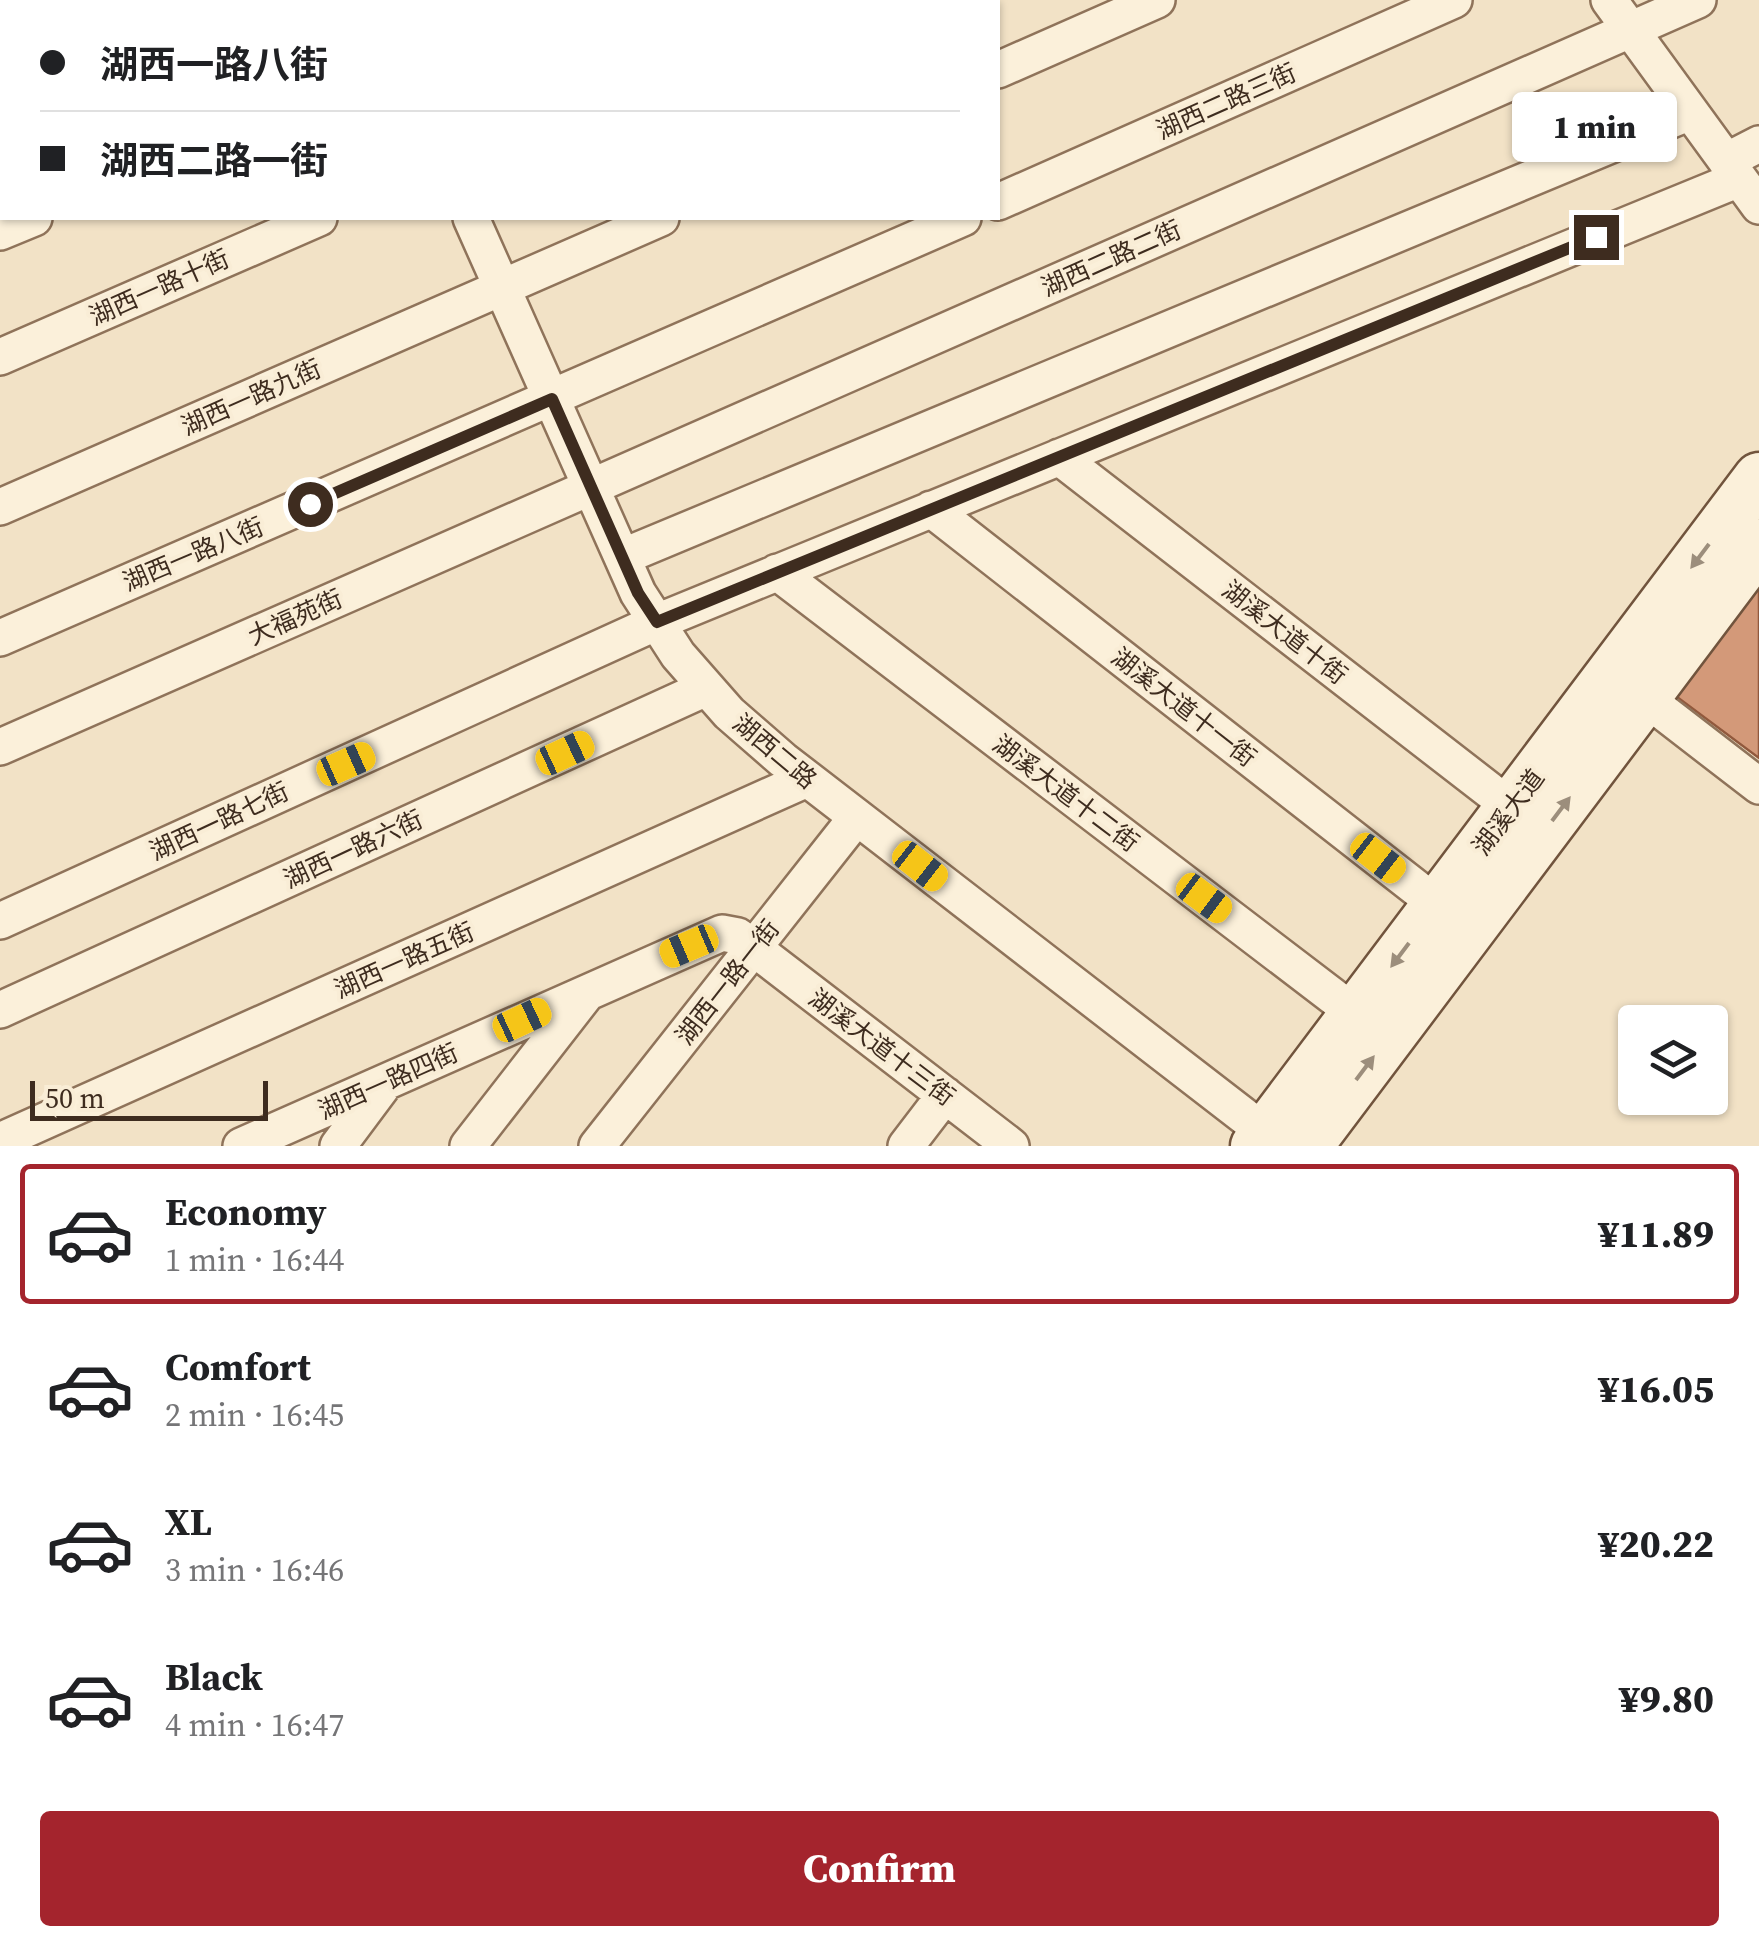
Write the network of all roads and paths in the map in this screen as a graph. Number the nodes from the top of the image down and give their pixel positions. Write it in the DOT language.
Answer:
graph roads {
  1 [pos="1157,0"];
  2 [pos="1454,0"];
  3 [pos="1609,0"];
  4 [pos="1698,0"];
  5 [pos="1630,30"];
  6 [pos="1000,69"];
  7 [pos="1690,112"];
  8 [pos="1759,144"];
  9 [pos="1741,182"];
  10 [pos="1000,201"];
  11 [pos="29,220"];
  12 [pos="313,220"];
  13 [pos="472,220"];
  14 [pos="657,220"];
  15 [pos="958,220"];
  16 [pos="0,232"];
  17 [pos="502,288"];
  18 [pos="0,357"];
  19 [pos="552,399"];
  20 [pos="1059,457"];
  21 [pos="1759,478"];
  22 [pos="591,487"];
  23 [pos="0,507"];
  24 [pos="931,509"];
  25 [pos="1759,545"];
  26 [pos="622,557"];
  27 [pos="777,572"];
  28 [pos="657,622"];
  29 [pos="0,638"];
  30 [pos="706,688"];
  31 [pos="1645,698"];
  32 [pos="0,747"];
  33 [pos="808,779"];
  34 [pos="1759,786"];
  35 [pos="1511,807"];
  36 [pos="856,818"];
  37 [pos="1438,905"];
  38 [pos="0,921"];
  39 [pos="753,948"];
  40 [pos="591,988"];
  41 [pos="0,1010"];
  42 [pos="1356,1014"];
  43 [pos="384,1085"];
  44 [pos="944,1095"];
  45 [pos="0,1141"];
  46 [pos="1276,1142"];
  47 [pos="240,1146"];
  48 [pos="338,1146"];
  49 [pos="468,1146"];
  50 [pos="597,1146"];
  51 [pos="906,1146"];
  52 [pos="1011,1146"];
  1 -- 6 [label="street"];
  2 -- 10 [label="street, 湖西二路三街"];
  3 -- 5 [label="street"];
  4 -- 5 [label="street, 湖西二路二街"];
  5 -- 7 [label="street"];
  5 -- 22 [label="street, 湖西二路二街"];
  7 -- 9 [label="street"];
  7 -- 26 [label="street"];
  8 -- 9 [label="street, 湖西一路七街"];
  9 -- 20 [label="street, 湖西一路七街"];
  11 -- 16 [label="street"];
  12 -- 18 [label="street, 湖西一路十街"];
  13 -- 17 [label="street, 湖西二路"];
  14 -- 17 [label="street, 湖西一路九街"];
  15 -- 19 [label="street"];
  17 -- 19 [label="street, 湖西二路"];
  17 -- 23 [label="street, 湖西一路九街"];
  19 -- 22 [label="street, 湖西二路"];
  19 -- 29 [label="street, 湖西一路八街"];
  20 -- 24 [label="street, 湖西一路七街"];
  20 -- 35 [label="street, 湖溪大道十街"];
  21 -- 35 [label="street, 湖溪大道, one-way"];
  22 -- 26 [label="street, 湖西二路"];
  22 -- 32 [label="street, 大福苑街"];
  24 -- 27 [label="street, 湖西一路七街"];
  24 -- 37 [label="street, 湖溪大道十一街"];
  25 -- 31 [label="street, 湖溪大道"];
  26 -- 28 [label="street, 湖西二路"];
  27 -- 28 [label="street, 湖西一路七街"];
  27 -- 42 [label="street, 湖溪大道十二街"];
  28 -- 30 [label="street, 湖西二路"];
  28 -- 38 [label="street, 湖西一路七街"];
  30 -- 33 [label="street, 湖西二路"];
  30 -- 41 [label="street, 湖西一路六街"];
  31 -- 34 [label="street"];
  46 -- 31 [label="street, 湖溪大道, one-way"];
  33 -- 36 [label="street, 湖西二路"];
  33 -- 45 [label="street, 湖西一路五街"];
  35 -- 37 [label="street, 湖溪大道"];
  36 -- 39 [label="street, 湖西一路一街"];
  36 -- 46 [label="street, 湖西二路"];
  37 -- 42 [label="street, 湖溪大道, one-way"];
  39 -- 40 [label="street, 湖西一路四街"];
  39 -- 44 [label="street, 湖溪大道十三街"];
  39 -- 50 [label="street, 湖西一路一街"];
  40 -- 43 [label="street, 湖西一路四街"];
  40 -- 49 [label="street"];
  42 -- 46 [label="street, 湖溪大道"];
  43 -- 47 [label="street, 湖西一路四街"];
  43 -- 48 [label="street"];
  44 -- 51 [label="street"];
  44 -- 52 [label="street, 湖溪大道十三街"];
}
